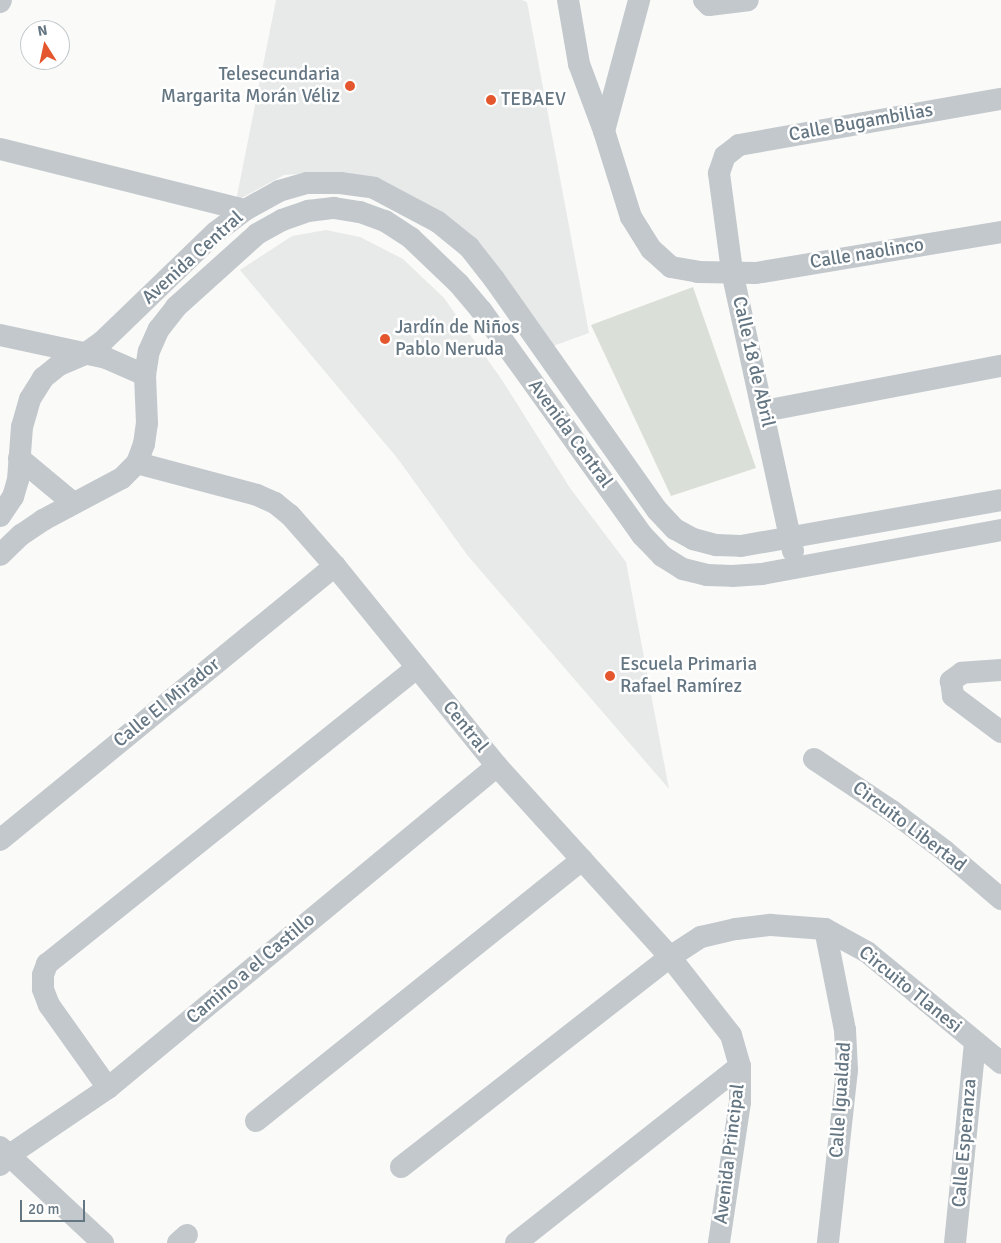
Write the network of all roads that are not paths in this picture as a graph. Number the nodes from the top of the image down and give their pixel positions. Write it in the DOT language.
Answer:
graph roads {
  1 [pos="568,0"];
  2 [pos="639,0"];
  3 [pos="704,0"];
  4 [pos="748,0"];
  5 [pos="1001,99"];
  6 [pos="604,131"];
  7 [pos="0,149"];
  8 [pos="725,156"];
  9 [pos="244,210"];
  10 [pos="1001,232"];
  11 [pos="732,271"];
  12 [pos="0,335"];
  13 [pos="85,354"];
  14 [pos="1001,366"];
  15 [pos="145,375"];
  16 [pos="764,411"];
  17 [pos="19,458"];
  18 [pos="137,463"];
  19 [pos="1001,500"];
  20 [pos="73,502"];
  21 [pos="0,516"];
  22 [pos="1001,530"];
  23 [pos="790,537"];
  24 [pos="0,555"];
  25 [pos="335,566"];
  26 [pos="797,568"];
  27 [pos="417,668"];
  28 [pos="1001,670"];
  29 [pos="1001,732"];
  30 [pos="814,759"];
  31 [pos="497,766"];
  32 [pos="0,840"];
  33 [pos="582,860"];
  34 [pos="1001,899"];
  35 [pos="825,929"];
  36 [pos="670,958"];
  37 [pos="975,1042"];
  38 [pos="1001,1063"];
  39 [pos="740,1066"];
  40 [pos="108,1088"];
  41 [pos="256,1121"];
  42 [pos="3,1156"];
  43 [pos="401,1167"];
  44 [pos="103,1243"];
  45 [pos="516,1243"];
  46 [pos="719,1243"];
  47 [pos="828,1243"];
  48 [pos="955,1243"];
  1 -- 6 [label="street, Calle naolinco"];
  2 -- 6 [label="street"];
  3 -- 4 [label="street"];
  5 -- 8 [label="street, Calle Bugambilias"];
  6 -- 11 [label="street, Calle naolinco"];
  7 -- 9 [label="street"];
  8 -- 11 [label="street, Calle 18 de Abril"];
  9 -- 13 [label="street, Avenida Central"];
  9 -- 23 [label="street, Avenida Central"];
  10 -- 11 [label="street, Calle naolinco"];
  11 -- 16 [label="street, Calle 18 de Abril"];
  12 -- 13 [label="street"];
  13 -- 15 [label="street"];
  13 -- 17 [label="street, Avenida Central"];
  14 -- 16 [label="street"];
  15 -- 18 [label="street, Avenida Central"];
  15 -- 26 [label="street, Avenida Central"];
  16 -- 23 [label="street, Calle 18 de Abril"];
  17 -- 20 [label="street"];
  17 -- 21 [label="street, Avenida Central"];
  18 -- 20 [label="street, Avenida Central"];
  18 -- 25 [label="street, Central"];
  19 -- 23 [label="street, Avenida Central"];
  20 -- 24 [label="street, Avenida Central"];
  22 -- 26 [label="street, Avenida Central"];
  23 -- 26 [label="street, Calle 18 de Abril"];
  25 -- 27 [label="street, Central"];
  25 -- 32 [label="street, Calle El Mirador"];
  27 -- 31 [label="street, Central"];
  27 -- 40 [label="street"];
  28 -- 29 [label="street"];
  30 -- 34 [label="street, Circuito Libertad"];
  31 -- 33 [label="street, Central"];
  31 -- 40 [label="street, Camino a el Castillo"];
  33 -- 36 [label="street, Central"];
  33 -- 41 [label="street"];
  35 -- 36 [label="street, Circuito Tlanesi"];
  35 -- 37 [label="street, Circuito Tlanesi"];
  35 -- 47 [label="street, Calle Igualdad"];
  36 -- 39 [label="street, Central"];
  36 -- 43 [label="street, Circuito Tlanesi"];
  37 -- 38 [label="street, Circuito Tlanesi"];
  37 -- 48 [label="street, Calle Esperanza"];
  39 -- 45 [label="street"];
  39 -- 46 [label="street, Avenida Principal"];
  40 -- 42 [label="street, Camino a el Castillo"];
  42 -- 44 [label="street"];
}
